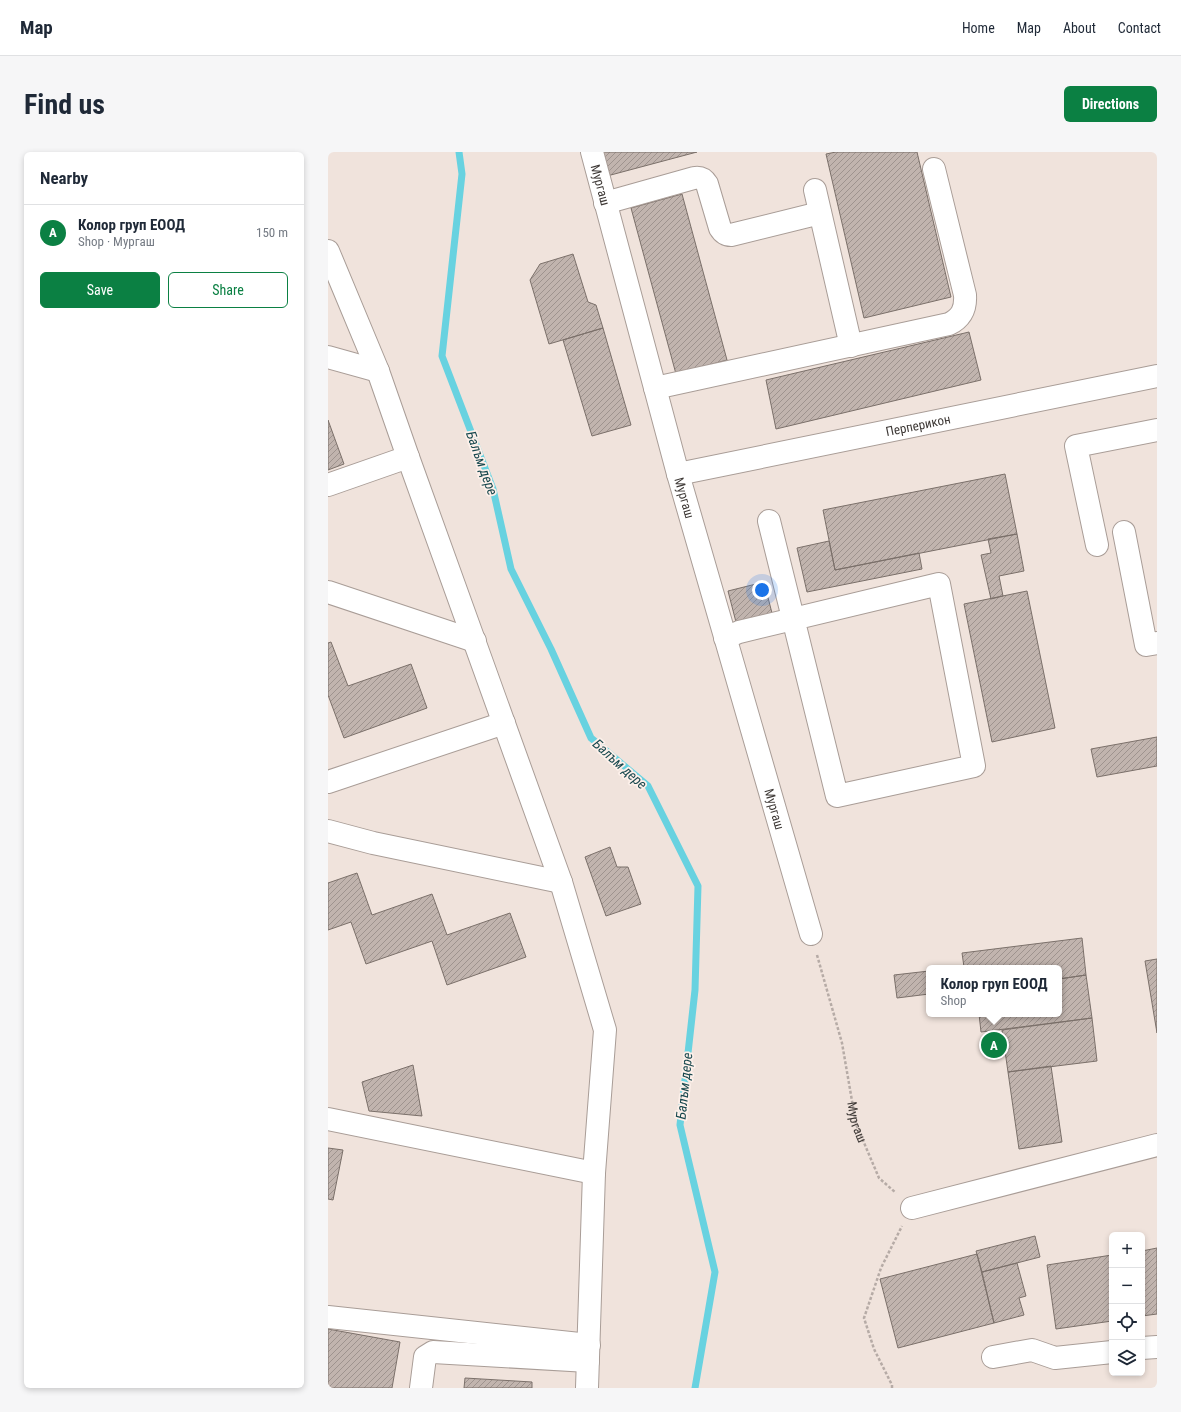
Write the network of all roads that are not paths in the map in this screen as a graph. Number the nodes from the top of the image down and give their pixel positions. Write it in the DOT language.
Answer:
graph roads {
  1 [pos="592,152"];
  2 [pos="934,169"];
  3 [pos="815,190"];
  4 [pos="605,203"];
  5 [pos="820,213"];
  6 [pos="328,251"];
  7 [pos="333,276"];
  8 [pos="851,346"];
  9 [pos="328,357"];
  10 [pos="378,371"];
  11 [pos="1157,376"];
  12 [pos="655,388"];
  13 [pos="1157,430"];
  14 [pos="408,457"];
  15 [pos="678,474"];
  16 [pos="328,485"];
  17 [pos="769,521"];
  18 [pos="1124,532"];
  19 [pos="1097,545"];
  20 [pos="328,592"];
  21 [pos="793,619"];
  22 [pos="725,638"];
  23 [pos="475,641"];
  24 [pos="1157,643"];
  25 [pos="504,723"];
  26 [pos="328,782"];
  27 [pos="328,831"];
  28 [pos="561,882"];
  29 [pos="811,934"];
  30 [pos="328,1119"];
  31 [pos="1157,1145"];
  32 [pos="594,1173"];
  33 [pos="912,1208"];
  34 [pos="328,1317"];
  35 [pos="1157,1347"];
  36 [pos="1145,1348"];
  37 [pos="1109,1352"];
  38 [pos="589,1353"];
  39 [pos="993,1356"];
  40 [pos="421,1388"];
  41 [pos="587,1388"];
  1 -- 4 [label="street, Мургаш"];
  2 -- 8 [label="street"];
  3 -- 5 [label="street"];
  4 -- 5 [label="street"];
  4 -- 12 [label="street, Мургаш"];
  5 -- 8 [label="street"];
  6 -- 7 [label="street"];
  7 -- 10 [label="street"];
  8 -- 12 [label="street"];
  9 -- 10 [label="street"];
  10 -- 14 [label="street"];
  11 -- 15 [label="street, Перперикон"];
  12 -- 15 [label="street, Мургаш"];
  13 -- 19 [label="street"];
  14 -- 16 [label="street"];
  14 -- 23 [label="street"];
  15 -- 22 [label="street, Мургаш"];
  17 -- 21 [label="street"];
  18 -- 24 [label="street"];
  20 -- 23 [label="street"];
  21 -- 21 [label="street"];
  21 -- 22 [label="street"];
  22 -- 29 [label="street, Мургаш"];
  23 -- 25 [label="street"];
  25 -- 26 [label="street"];
  25 -- 28 [label="street"];
  27 -- 28 [label="street"];
  28 -- 32 [label="street"];
  30 -- 32 [label="street"];
  31 -- 33 [label="street"];
  32 -- 38 [label="street"];
  34 -- 38 [label="street"];
  35 -- 36 [label="street"];
  37 -- 39 [label="street"];
  38 -- 40 [label="street"];
  38 -- 41 [label="street"];
}
